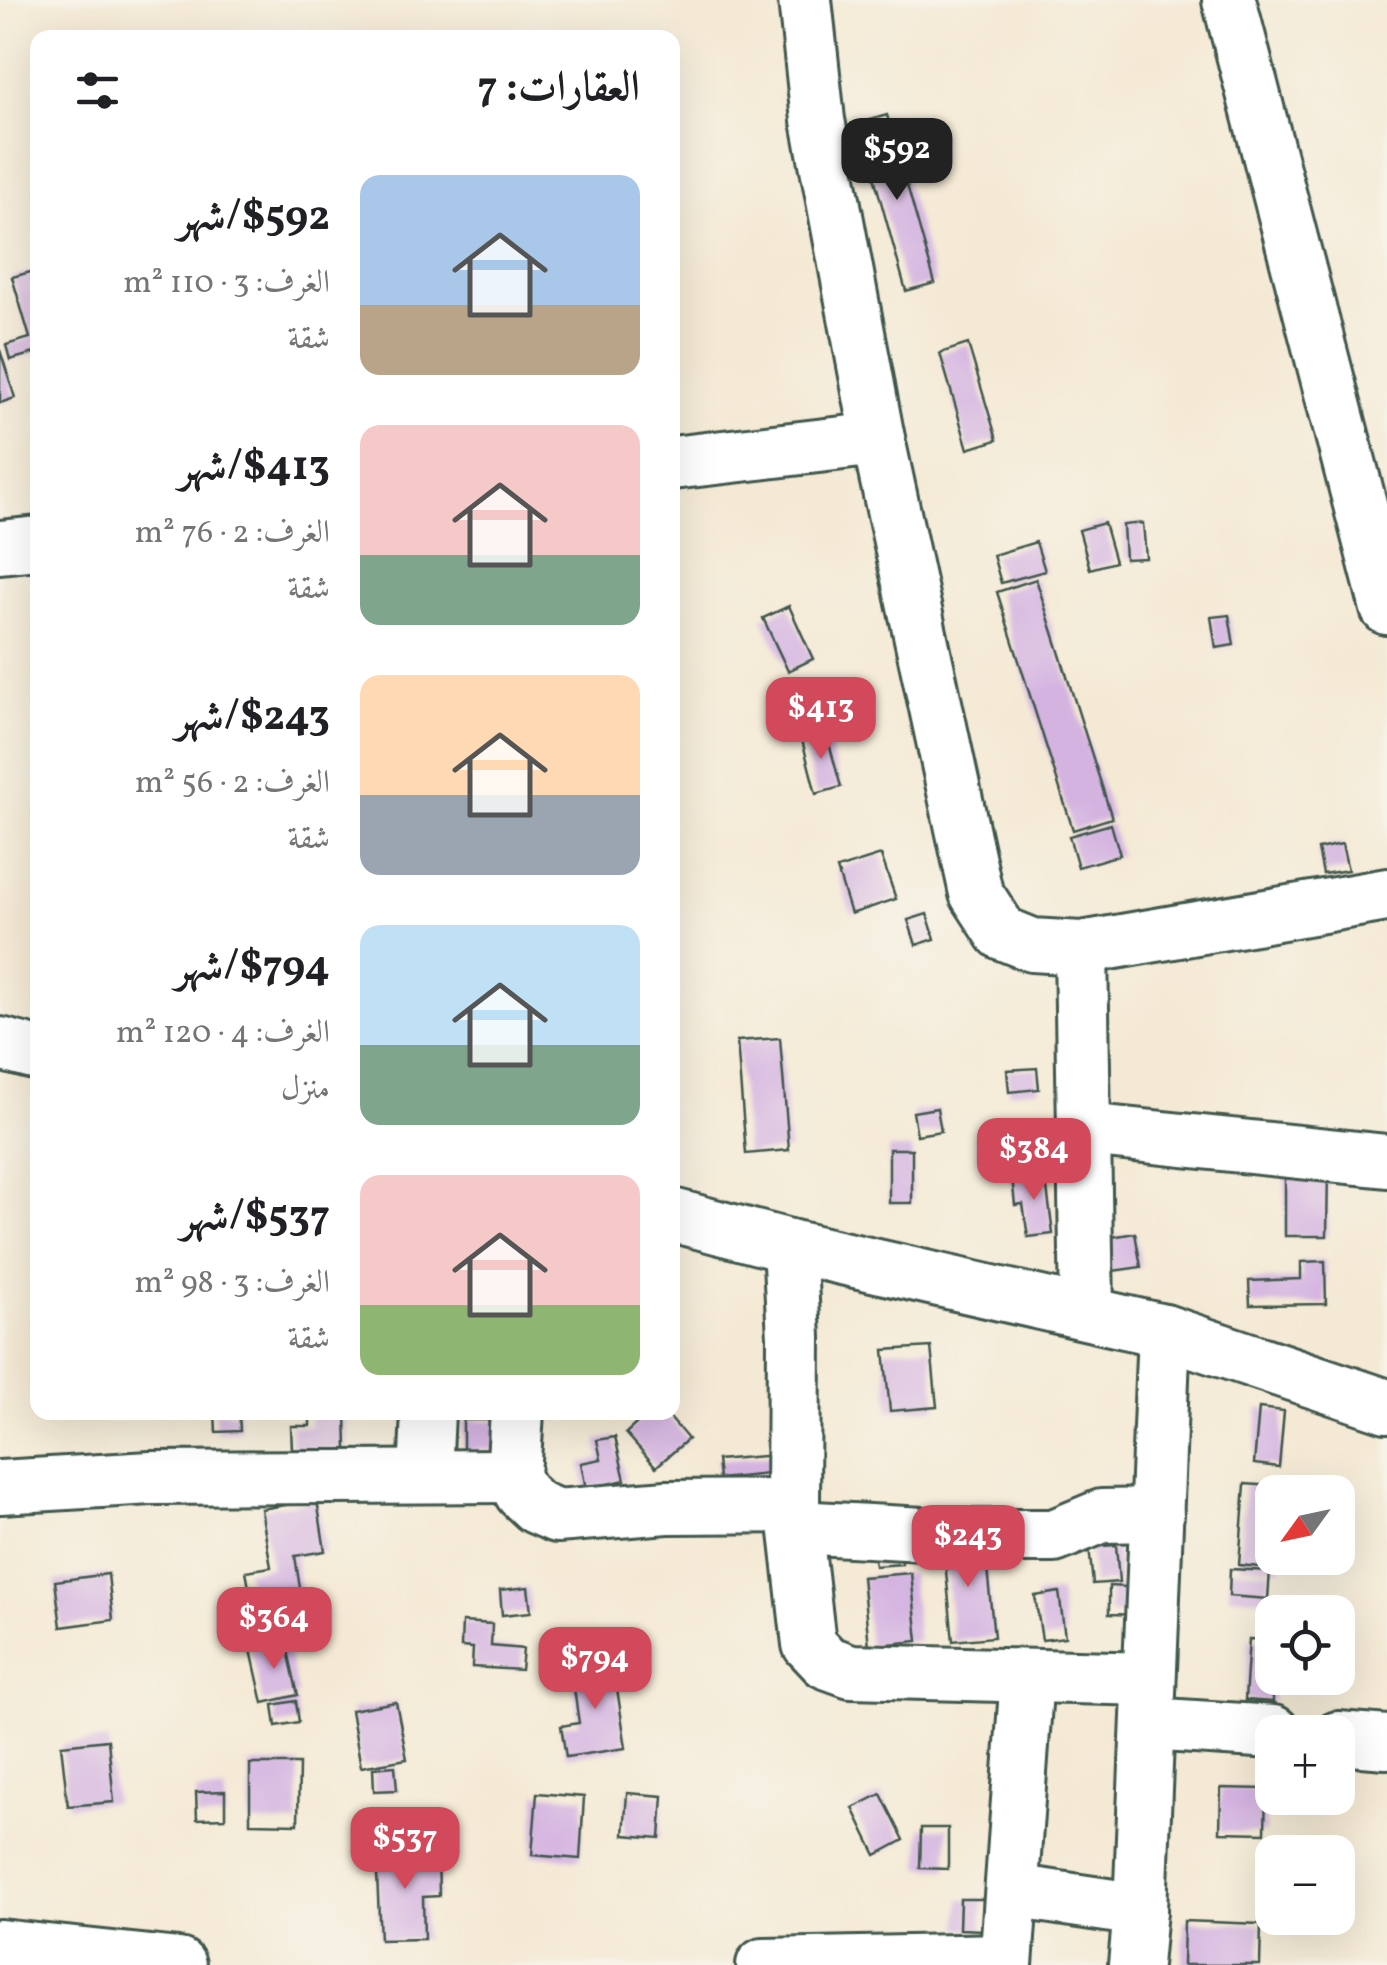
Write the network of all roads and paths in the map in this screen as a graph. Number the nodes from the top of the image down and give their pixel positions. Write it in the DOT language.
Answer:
graph roads {
  1 [pos="805,0"];
  2 [pos="1230,0"];
  3 [pos="878,439"];
  4 [pos="680,462"];
  5 [pos="30,544"];
  6 [pos="0,547"];
  7 [pos="1387,608"];
  8 [pos="1387,895"];
  9 [pos="1082,948"];
  10 [pos="0,1044"];
  11 [pos="30,1052"];
  12 [pos="1086,1130"];
  13 [pos="1387,1160"];
  14 [pos="680,1218"];
  15 [pos="789,1246"];
  16 [pos="1087,1313"];
  17 [pos="1164,1331"];
  18 [pos="1387,1406"];
  19 [pos="428,1420"];
  20 [pos="517,1420"];
  21 [pos="425,1476"];
  22 [pos="514,1476"];
  23 [pos="0,1487"];
  24 [pos="1157,1515"];
  25 [pos="795,1516"];
  26 [pos="1027,1676"];
  27 [pos="1148,1702"];
  28 [pos="1255,1728"];
  29 [pos="1355,1739"];
  30 [pos="1387,1742"];
  31 [pos="1012,1890"];
  32 [pos="1140,1910"];
  33 [pos="0,1946"];
  34 [pos="1006,1963"];
  35 [pos="785,1964"];
  36 [pos="179,1965"];
  37 [pos="1134,1965"];
  1 -- 3 [label="street"];
  2 -- 7 [label="street"];
  3 -- 4 [label="street"];
  3 -- 9 [label="street"];
  5 -- 6 [label="street"];
  8 -- 9 [label="street"];
  9 -- 12 [label="street"];
  10 -- 11 [label="street"];
  12 -- 13 [label="street"];
  12 -- 16 [label="street"];
  14 -- 15 [label="street"];
  15 -- 16 [label="street"];
  15 -- 25 [label="street"];
  16 -- 17 [label="street"];
  17 -- 18 [label="street"];
  17 -- 24 [label="street"];
  19 -- 21 [label="street"];
  20 -- 22 [label="street"];
  21 -- 22 [label="street"];
  21 -- 23 [label="street"];
  22 -- 25 [label="street"];
  24 -- 25 [label="street"];
  24 -- 27 [label="street"];
  25 -- 26 [label="street"];
  26 -- 27 [label="street"];
  26 -- 31 [label="street"];
  27 -- 28 [label="street"];
  27 -- 32 [label="street"];
  29 -- 30 [label="street"];
  31 -- 32 [label="street"];
  31 -- 34 [label="street"];
  32 -- 37 [label="street"];
  33 -- 36 [label="street"];
  34 -- 35 [label="street"];
}
